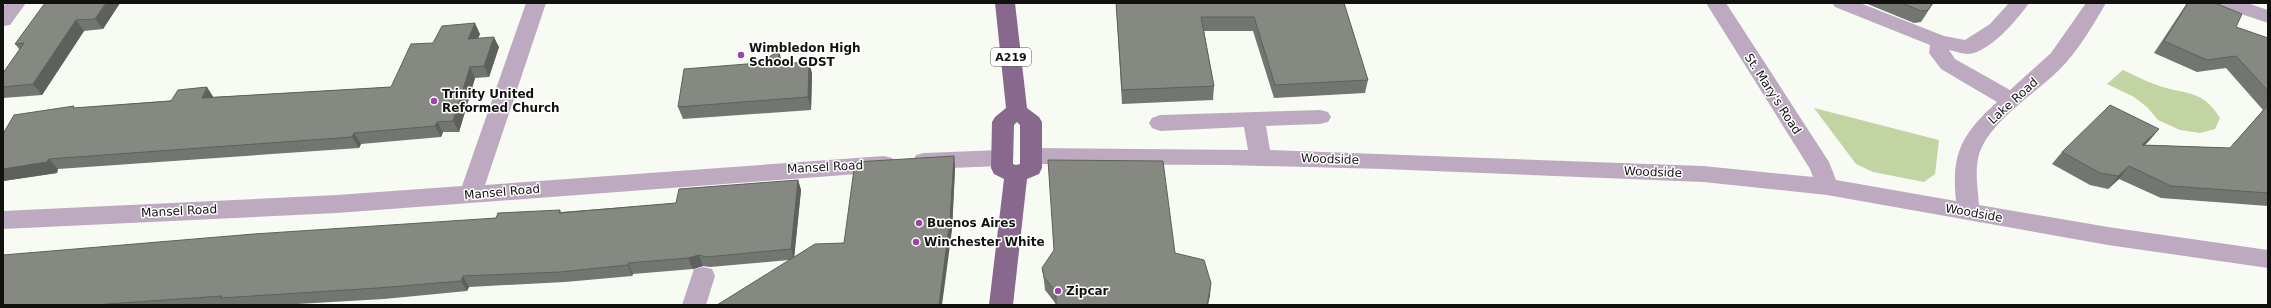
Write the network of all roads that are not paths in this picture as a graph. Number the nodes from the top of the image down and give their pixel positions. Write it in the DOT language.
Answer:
graph roads {
  1 [pos="16,3"];
  2 [pos="536,3"];
  3 [pos="1005,3"];
  4 [pos="1716,3"];
  5 [pos="1842,3"];
  6 [pos="2019,3"];
  7 [pos="2096,3"];
  8 [pos="2226,3"];
  9 [pos="2268,16"];
  10 [pos="3,20"];
  11 [pos="1940,42"];
  12 [pos="2012,102"];
  13 [pos="1017,111"];
  14 [pos="1320,117"];
  15 [pos="1254,119"];
  16 [pos="1160,123"];
  17 [pos="1032,156"];
  18 [pos="1260,157"];
  19 [pos="1001,158"];
  20 [pos="1016,175"];
  21 [pos="1827,187"];
  22 [pos="470,195"];
  23 [pos="1969,213"];
  24 [pos="3,220"];
  25 [pos="2268,259"];
  26 [pos="703,276"];
  27 [pos="694,305"];
  28 [pos="1001,305"];
  1 -- 10 [label="street"];
  2 -- 22 [label="street"];
  3 -- 13 [label="main road, A219"];
  4 -- 21 [label="street, St. Mary's Road"];
  5 -- 11 [label="street"];
  6 -- 11 [label="street"];
  7 -- 12 [label="street, Lake Road"];
  8 -- 9 [label="street"];
  11 -- 12 [label="street"];
  12 -- 23 [label="street, Lake Road"];
  13 -- 17 [label="main road"];
  13 -- 19 [label="main road"];
  14 -- 15 [label="street"];
  15 -- 16 [label="street"];
  15 -- 18 [label="street"];
  17 -- 18 [label="street, Woodside"];
  17 -- 20 [label="main road"];
  18 -- 21 [label="street, Woodside"];
  19 -- 20 [label="main road"];
  19 -- 22 [label="street, Mansel Road"];
  20 -- 28 [label="main road"];
  21 -- 23 [label="street, Woodside"];
  22 -- 24 [label="street, Mansel Road"];
  23 -- 25 [label="street, Woodside"];
  26 -- 27 [label="street"];
}
